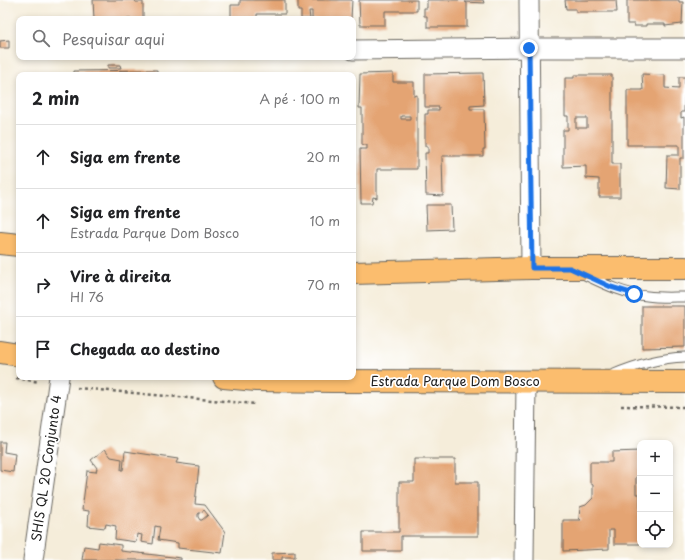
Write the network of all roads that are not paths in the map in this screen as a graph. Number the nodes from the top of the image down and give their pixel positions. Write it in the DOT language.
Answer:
graph roads {
  1 [pos="529,0"];
  2 [pos="529,48"];
  3 [pos="685,48"];
  4 [pos="356,50"];
  5 [pos="0,243"];
  6 [pos="16,245"];
  7 [pos="532,268"];
  8 [pos="570,268"];
  9 [pos="685,268"];
  10 [pos="356,274"];
  11 [pos="685,297"];
  12 [pos="0,352"];
  13 [pos="16,354"];
  14 [pos="685,357"];
  15 [pos="356,379"];
  16 [pos="59,380"];
  17 [pos="526,381"];
  18 [pos="596,382"];
  19 [pos="685,382"];
  20 [pos="33,560"];
  21 [pos="524,560"];
  1 -- 2 [label="street"];
  2 -- 3 [label="street"];
  2 -- 4 [label="street"];
  2 -- 7 [label="street"];
  5 -- 6 [label="main road"];
  7 -- 8 [label="main road"];
  7 -- 10 [label="main road"];
  8 -- 9 [label="main road"];
  8 -- 11 [label="lane"];
  12 -- 13 [label="main road"];
  14 -- 18 [label="lane"];
  15 -- 17 [label="main road, Estrada Parque Dom Bosco"];
  16 -- 20 [label="street, SHIS QL 20 Conjunto 4"];
  17 -- 18 [label="main road, Estrada Parque Dom Bosco"];
  17 -- 21 [label="street"];
  18 -- 19 [label="main road, Estrada Parque Dom Bosco"];
}
